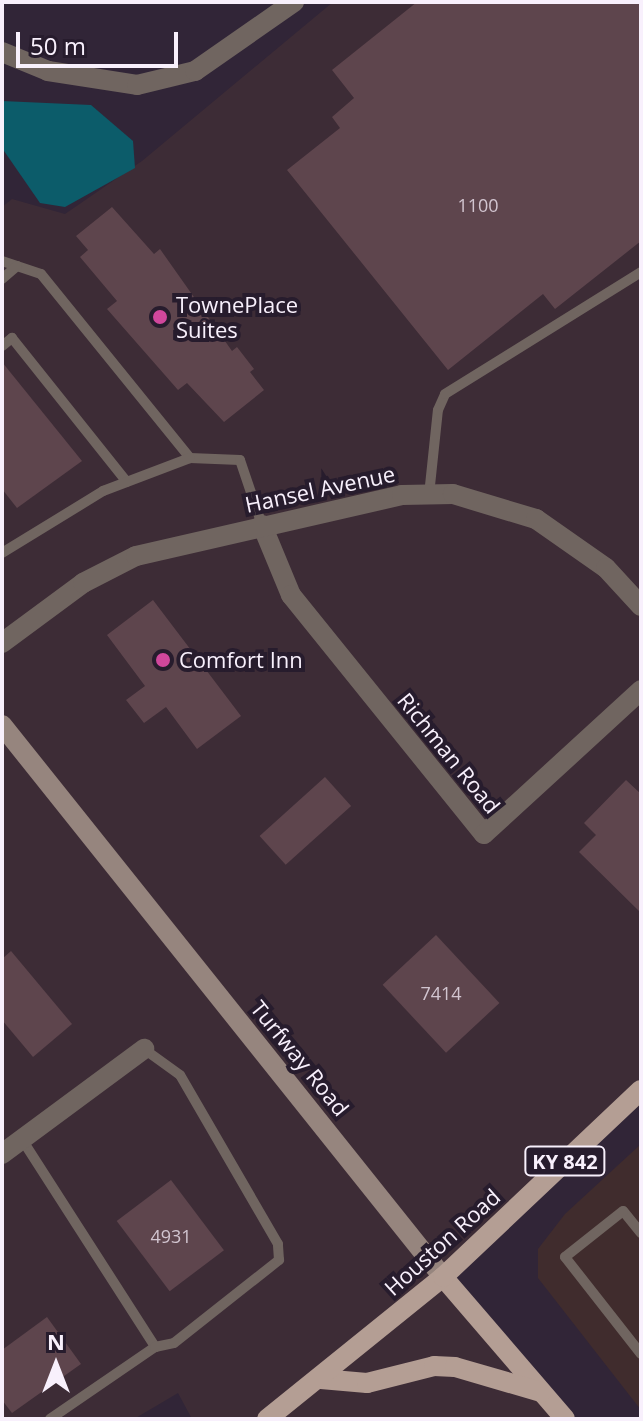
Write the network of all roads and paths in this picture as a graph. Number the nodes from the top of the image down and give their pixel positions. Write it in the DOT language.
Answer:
graph roads {
  1 [pos="294,2"];
  2 [pos="2,52"];
  3 [pos="2,261"];
  4 [pos="17,266"];
  5 [pos="641,272"];
  6 [pos="2,279"];
  7 [pos="2,346"];
  8 [pos="190,458"];
  9 [pos="127,482"];
  10 [pos="429,495"];
  11 [pos="262,525"];
  12 [pos="2,553"];
  13 [pos="641,606"];
  14 [pos="2,643"];
  15 [pos="641,690"];
  16 [pos="2,725"];
  17 [pos="144,1049"];
  18 [pos="641,1090"];
  19 [pos="23,1141"];
  20 [pos="2,1154"];
  21 [pos="641,1233"];
  22 [pos="443,1277"];
  23 [pos="155,1347"];
  24 [pos="641,1354"];
  25 [pos="321,1379"];
  26 [pos="541,1392"];
  27 [pos="50,1419"];
  28 [pos="267,1419"];
  29 [pos="565,1419"];
  1 -- 2 [label="street"];
  3 -- 4 [label="lane"];
  4 -- 6 [label="lane"];
  4 -- 8 [label="lane"];
  5 -- 10 [label="lane"];
  7 -- 9 [label="lane"];
  8 -- 9 [label="lane"];
  8 -- 11 [label="lane"];
  9 -- 12 [label="lane"];
  10 -- 11 [label="street, Hansel Avenue"];
  10 -- 13 [label="street, Hansel Avenue"];
  11 -- 14 [label="street, Hansel Avenue"];
  11 -- 15 [label="street, Richman Road"];
  16 -- 22 [label="main road, Turfway Road"];
  17 -- 19 [label="street"];
  17 -- 23 [label="lane"];
  18 -- 22 [label="main road, Houston Road / KY 842"];
  19 -- 20 [label="street"];
  19 -- 23 [label="lane"];
  21 -- 24 [label="lane"];
  22 -- 25 [label="main road, Houston Road / KY 842"];
  22 -- 26 [label="main road, Turfway Road"];
  23 -- 27 [label="lane"];
  25 -- 26 [label="main road"];
  25 -- 28 [label="main road, Houston Road / KY 842"];
  26 -- 29 [label="main road, Turfway Road"];
}
